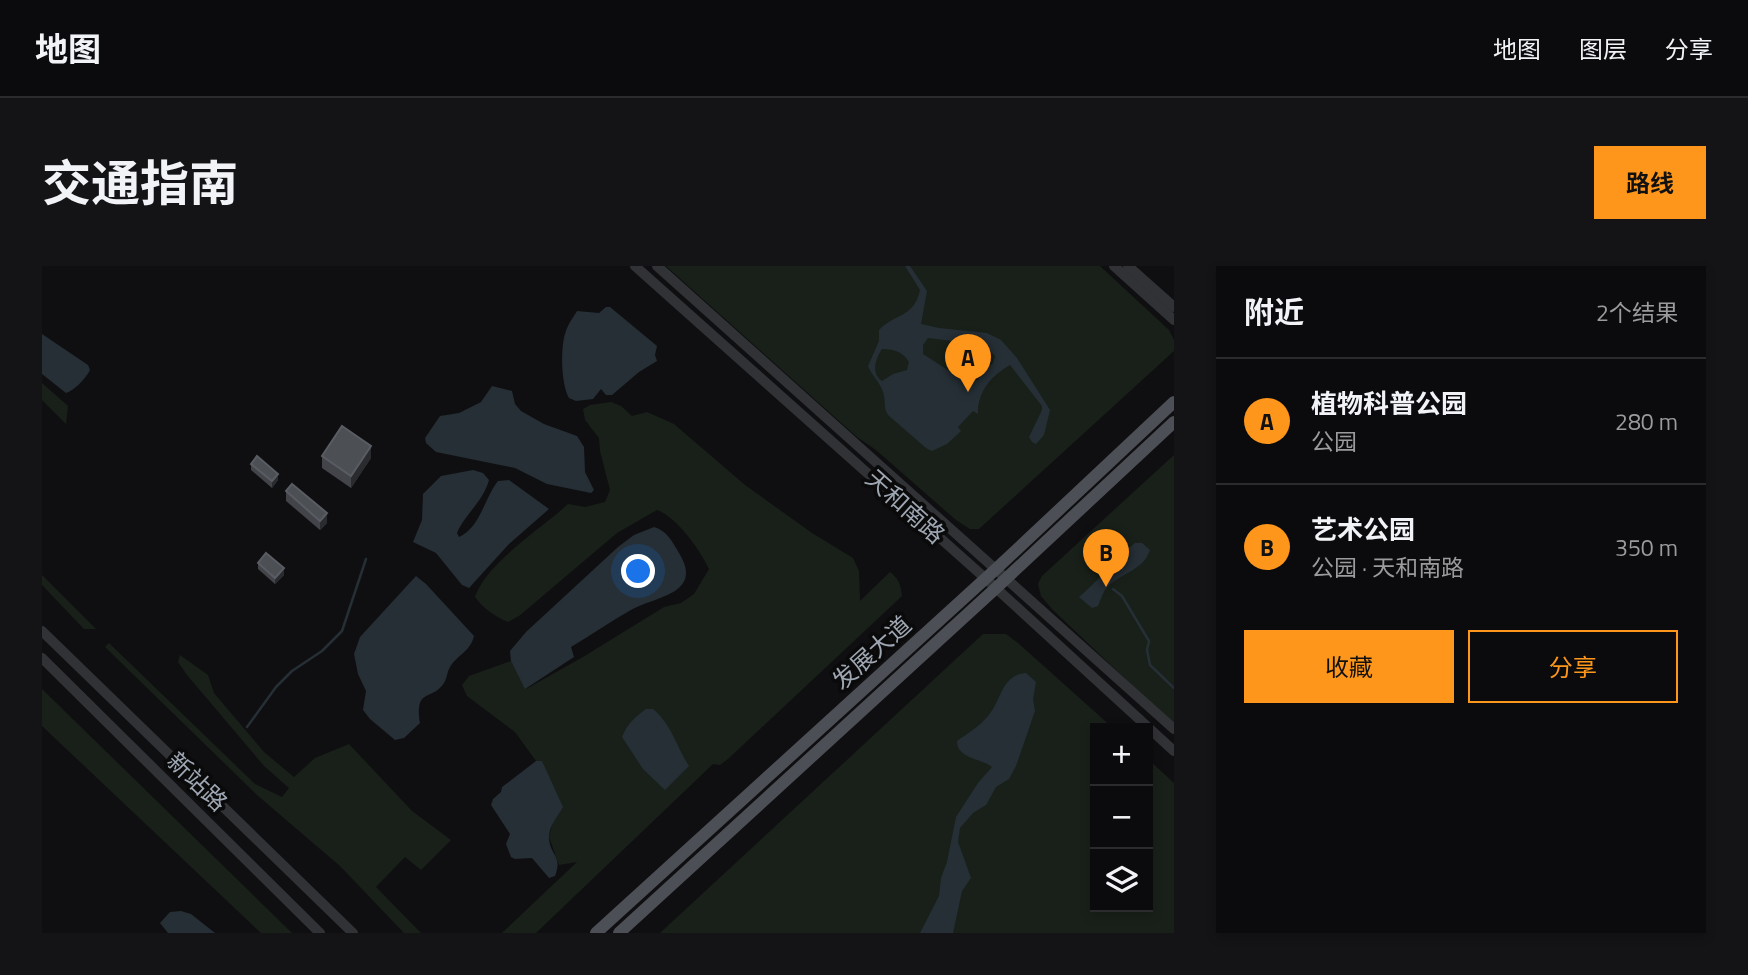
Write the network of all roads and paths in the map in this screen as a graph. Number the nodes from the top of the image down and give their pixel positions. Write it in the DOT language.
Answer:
graph roads {
  1 [pos="635,266"];
  2 [pos="657,266"];
  3 [pos="1114,266"];
  4 [pos="1128,266"];
  5 [pos="1174,307"];
  6 [pos="1174,320"];
  7 [pos="1174,402"];
  8 [pos="1174,422"];
  9 [pos="996,569"];
  10 [pos="985,578"];
  11 [pos="1007,578"];
  12 [pos="996,588"];
  13 [pos="42,631"];
  14 [pos="42,658"];
  15 [pos="1174,729"];
  16 [pos="1174,751"];
  17 [pos="320,933"];
  18 [pos="353,933"];
  19 [pos="596,933"];
  20 [pos="619,933"];
  1 -- 10 [label="street, 天和南路"];
  2 -- 9 [label="street, 天和南路"];
  3 -- 6 [label="street"];
  4 -- 5 [label="street"];
  7 -- 9 [label="main road, 发展大道"];
  8 -- 11 [label="main road, 发展大道"];
  9 -- 10 [label="main road, 发展大道"];
  9 -- 11 [label="street, 天和南路"];
  10 -- 12 [label="street, 天和南路"];
  10 -- 19 [label="main road, 发展大道"];
  11 -- 12 [label="main road, 发展大道"];
  11 -- 15 [label="street, 天和南路"];
  12 -- 16 [label="street, 天和南路"];
  12 -- 20 [label="main road, 发展大道"];
  13 -- 18 [label="street, 新站路"];
  14 -- 17 [label="street, 新站路"];
}
